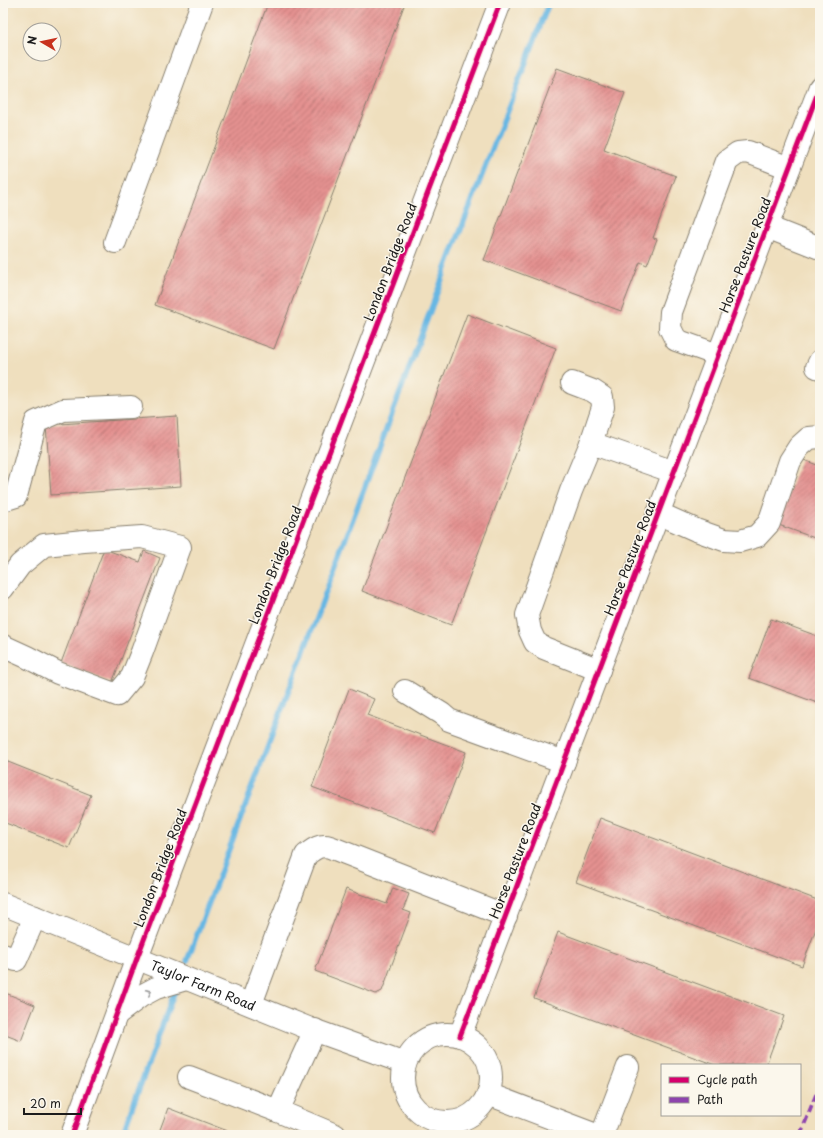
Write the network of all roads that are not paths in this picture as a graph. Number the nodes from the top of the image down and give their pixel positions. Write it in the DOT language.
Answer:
graph roads {
  1 [pos="202,3"];
  2 [pos="500,3"];
  3 [pos="820,87"];
  4 [pos="789,168"];
  5 [pos="767,227"];
  6 [pos="115,242"];
  7 [pos="820,248"];
  8 [pos="718,355"];
  9 [pos="820,361"];
  10 [pos="820,368"];
  11 [pos="572,383"];
  12 [pos="131,407"];
  13 [pos="820,438"];
  14 [pos="591,443"];
  15 [pos="674,472"];
  16 [pos="3,500"];
  17 [pos="658,513"];
  18 [pos="3,588"];
  19 [pos="3,646"];
  20 [pos="599,670"];
  21 [pos="405,691"];
  22 [pos="564,762"];
  23 [pos="3,904"];
  24 [pos="506,916"];
  25 [pos="36,917"];
  26 [pos="3,955"];
  27 [pos="137,958"];
  28 [pos="186,979"];
  29 [pos="251,1004"];
  30 [pos="117,1014"];
  31 [pos="315,1030"];
  32 [pos="460,1036"];
  33 [pos="405,1064"];
  34 [pos="628,1067"];
  35 [pos="189,1077"];
  36 [pos="488,1094"];
  37 [pos="278,1111"];
  38 [pos="428,1127"];
  39 [pos="72,1135"];
  40 [pos="335,1135"];
  41 [pos="596,1135"];
  42 [pos="602,1135"];
  1 -- 6 [label="street"];
  2 -- 27 [label="street, London Bridge Road"];
  3 -- 4 [label="street, Horse Pasture Road"];
  4 -- 5 [label="street, Horse Pasture Road"];
  4 -- 8 [label="street"];
  5 -- 7 [label="street"];
  5 -- 8 [label="street, Horse Pasture Road"];
  8 -- 15 [label="street, Horse Pasture Road"];
  9 -- 10 [label="street"];
  11 -- 14 [label="street"];
  12 -- 16 [label="street"];
  13 -- 17 [label="street"];
  14 -- 15 [label="street"];
  14 -- 20 [label="street"];
  15 -- 17 [label="street, Horse Pasture Road"];
  17 -- 20 [label="street, Horse Pasture Road"];
  18 -- 19 [label="street"];
  20 -- 22 [label="street, Horse Pasture Road"];
  21 -- 22 [label="street"];
  22 -- 24 [label="street, Horse Pasture Road"];
  23 -- 25 [label="street, Taylor Farm Road"];
  24 -- 29 [label="street"];
  24 -- 32 [label="street, Horse Pasture Road"];
  25 -- 26 [label="street"];
  25 -- 27 [label="street, Taylor Farm Road"];
  27 -- 28 [label="street, Taylor Farm Road"];
  27 -- 30 [label="street, London Bridge Road"];
  28 -- 29 [label="street, Taylor Farm Road"];
  30 -- 28 [label="street, one-way"];
  29 -- 31 [label="street, Taylor Farm Road"];
  30 -- 39 [label="street, London Bridge Road"];
  31 -- 33 [label="street, Taylor Farm Road"];
  31 -- 37 [label="street"];
  32 -- 33 [label="street"];
  32 -- 36 [label="street"];
  33 -- 38 [label="street"];
  34 -- 42 [label="street"];
  35 -- 37 [label="street"];
  36 -- 38 [label="street"];
  36 -- 41 [label="street"];
  37 -- 40 [label="street"];
}
